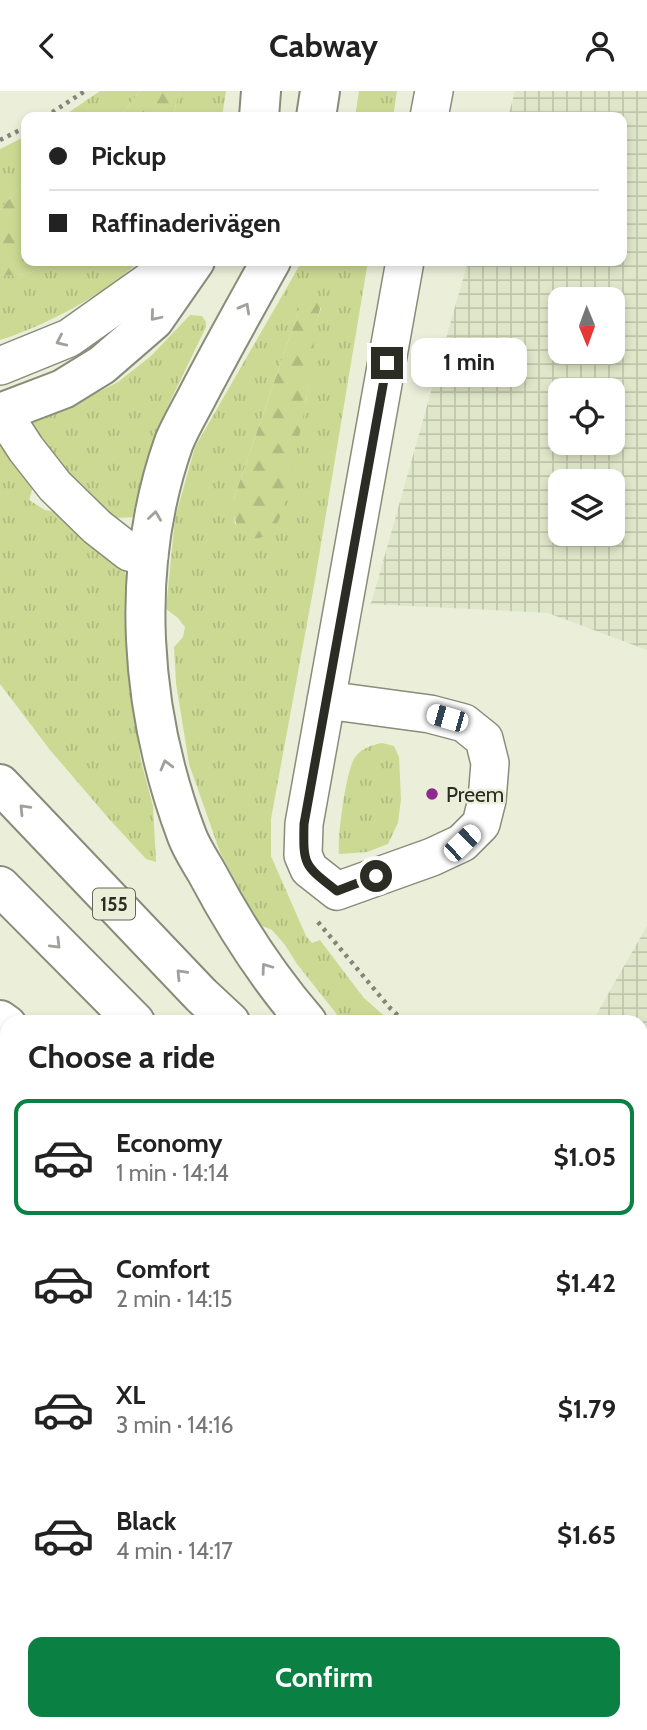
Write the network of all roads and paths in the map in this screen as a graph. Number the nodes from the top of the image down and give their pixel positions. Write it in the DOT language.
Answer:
graph roads {
  1 [pos="85,91"];
  2 [pos="261,91"];
  3 [pos="320,91"];
  4 [pos="434,91"];
  5 [pos="53,112"];
  6 [pos="259,112"];
  7 [pos="317,112"];
  8 [pos="430,112"];
  9 [pos="21,130"];
  10 [pos="0,140"];
  11 [pos="171,266"];
  12 [pos="192,266"];
  13 [pos="268,266"];
  14 [pos="404,266"];
  15 [pos="0,366"];
  16 [pos="1,413"];
  17 [pos="149,557"];
  18 [pos="326,700"];
  19 [pos="0,784"];
  20 [pos="3,890"];
  21 [pos="128,1015"];
  22 [pos="222,1015"];
  23 [pos="302,1015"];
  1 -- 5 [label="path"];
  2 -- 6 [label="main road"];
  3 -- 7 [label="main road"];
  4 -- 8 [label="street"];
  9 -- 10 [label="path"];
  11 -- 15 [label="street, one-way"];
  12 -- 16 [label="main road, one-way"];
  17 -- 13 [label="main road, one-way"];
  14 -- 18 [label="street"];
  16 -- 17 [label="street"];
  23 -- 17 [label="main road, one-way"];
  18 -- 18 [label="street"];
  22 -- 19 [label="main road, 155, one-way"];
  20 -- 21 [label="main road, one-way"];
}
